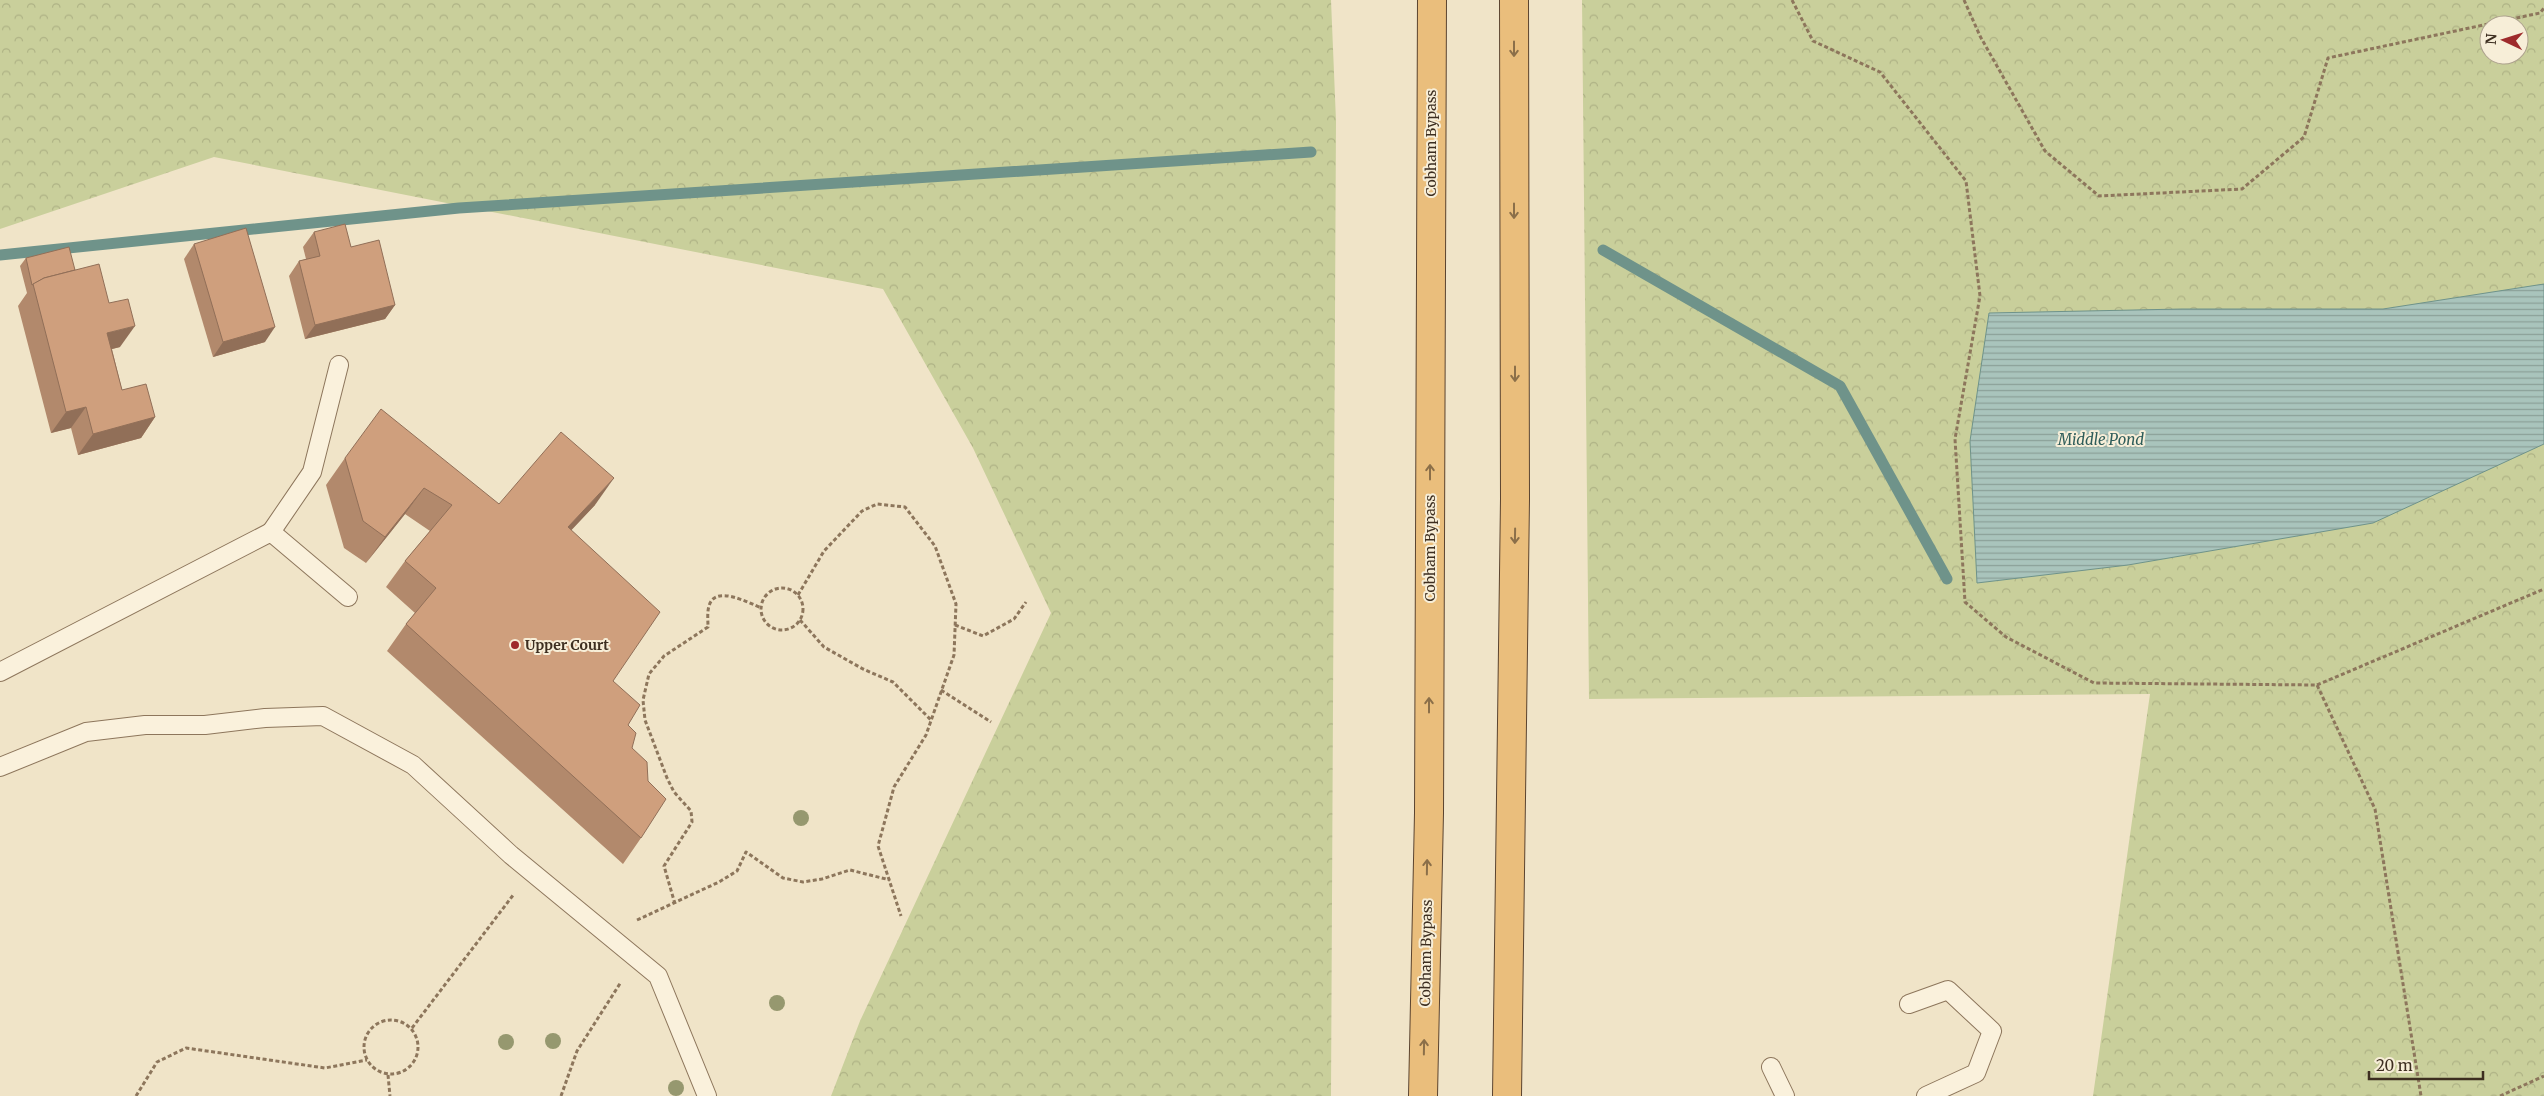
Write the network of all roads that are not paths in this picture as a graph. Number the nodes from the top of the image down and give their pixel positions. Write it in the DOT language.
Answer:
graph roads {
  1 [pos="1432,0"];
  2 [pos="1514,0"];
  3 [pos="339,365"];
  4 [pos="271,532"];
  5 [pos="348,597"];
  6 [pos="0,672"];
  7 [pos="0,767"];
  8 [pos="1909,1004"];
  9 [pos="1771,1066"];
  10 [pos="706,1096"];
  11 [pos="1423,1096"];
  12 [pos="1507,1096"];
  13 [pos="1785,1096"];
  14 [pos="1926,1096"];
  11 -- 1 [label="highway, Cobham Bypass, one-way"];
  2 -- 12 [label="highway, one-way"];
  3 -- 4 [label="lane"];
  4 -- 5 [label="lane"];
  4 -- 6 [label="lane"];
  7 -- 10 [label="lane"];
  8 -- 14 [label="lane"];
  9 -- 13 [label="lane"];
}
